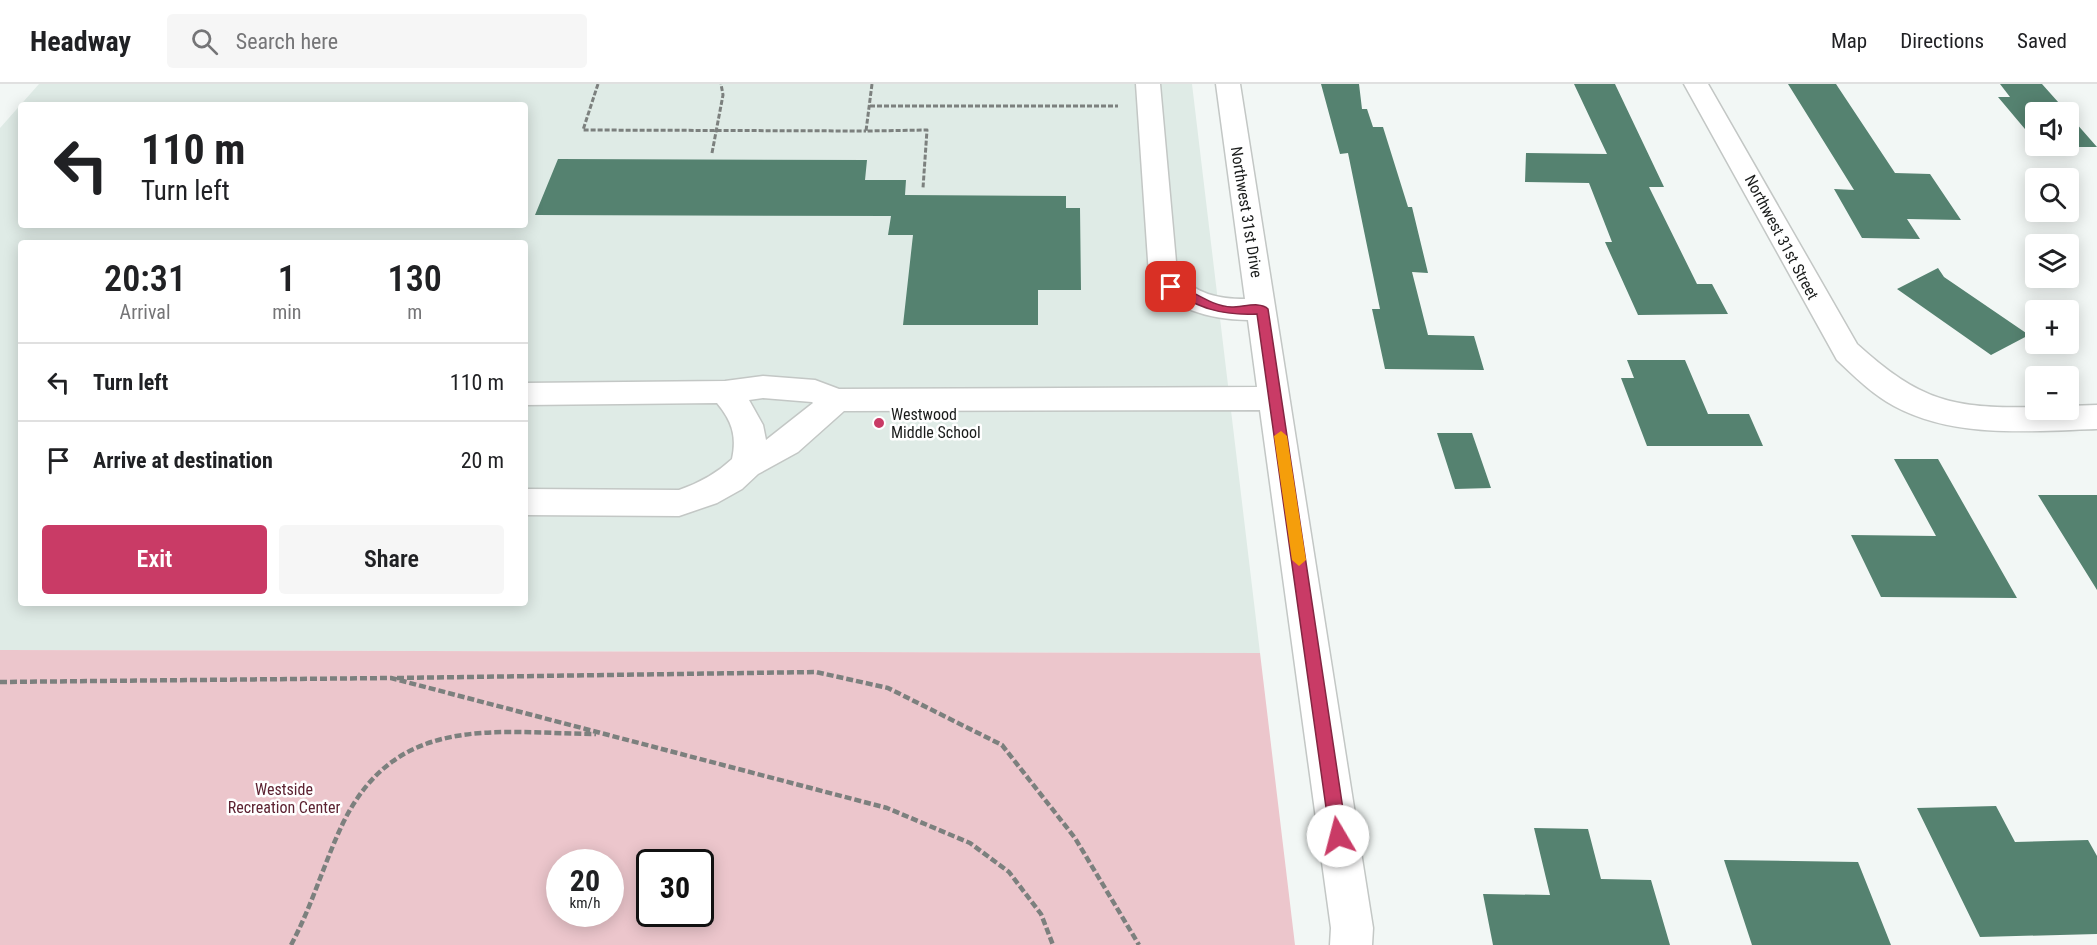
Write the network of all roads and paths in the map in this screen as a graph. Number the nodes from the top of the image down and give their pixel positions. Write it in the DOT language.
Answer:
graph roads {
  1 [pos="598,84"];
  2 [pos="721,84"];
  3 [pos="872,84"];
  4 [pos="1148,84"];
  5 [pos="1228,84"];
  6 [pos="1696,84"];
  7 [pos="870,106"];
  8 [pos="1121,106"];
  9 [pos="717,130"];
  10 [pos="866,131"];
  11 [pos="712,153"];
  12 [pos="923,188"];
  13 [pos="1262,309"];
  14 [pos="725,392"];
  15 [pos="528,394"];
  16 [pos="1275,398"];
  17 [pos="837,400"];
  18 [pos="2097,417"];
  19 [pos="747,465"];
  20 [pos="528,502"];
  21 [pos="391,678"];
  22 [pos="0,682"];
  23 [pos="603,734"];
  24 [pos="291,945"];
  25 [pos="1053,945"];
  26 [pos="1139,945"];
  27 [pos="1351,945"];
  1 -- 9 [label="path"];
  2 -- 9 [label="path"];
  3 -- 7 [label="path"];
  4 -- 13 [label="street"];
  5 -- 13 [label="street, Northwest 31st Drive"];
  6 -- 18 [label="street, Northwest 31st Street"];
  7 -- 8 [label="path"];
  7 -- 10 [label="path"];
  9 -- 10 [label="path"];
  9 -- 11 [label="path"];
  10 -- 12 [label="path"];
  13 -- 16 [label="street, Northwest 31st Drive"];
  14 -- 15 [label="street"];
  14 -- 17 [label="street"];
  14 -- 19 [label="street"];
  16 -- 17 [label="street"];
  16 -- 27 [label="street, Northwest 31st Drive"];
  17 -- 19 [label="street"];
  19 -- 20 [label="street"];
  21 -- 22 [label="path"];
  21 -- 23 [label="path"];
  21 -- 26 [label="path"];
  23 -- 24 [label="path"];
  23 -- 25 [label="path"];
}
